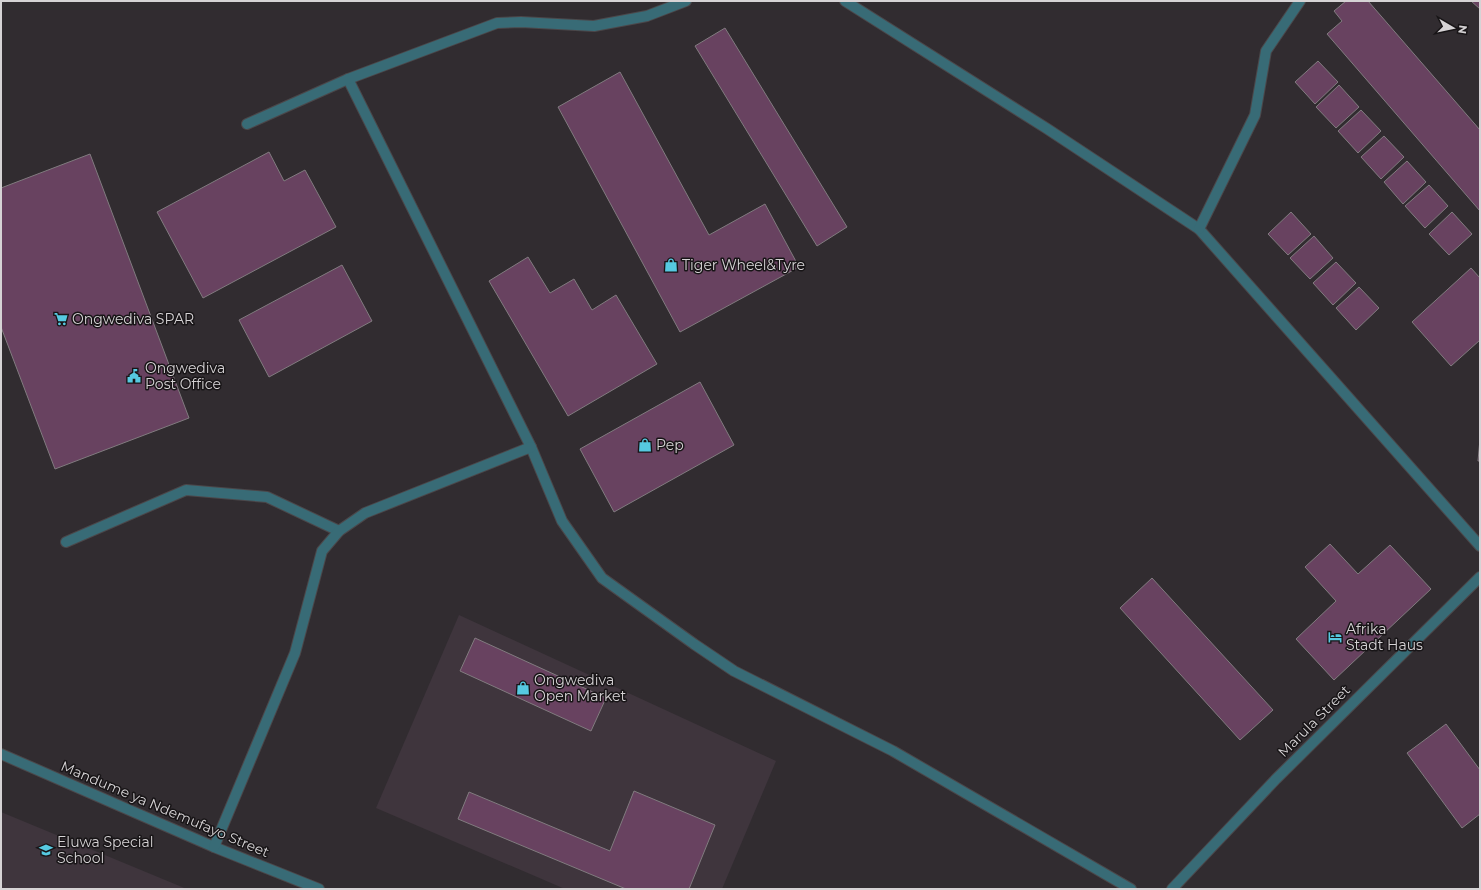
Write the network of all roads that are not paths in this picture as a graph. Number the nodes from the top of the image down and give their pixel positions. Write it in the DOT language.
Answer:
graph roads {
  1 [pos="686,1"];
  2 [pos="844,1"];
  3 [pos="1300,1"];
  4 [pos="348,79"];
  5 [pos="247,124"];
  6 [pos="1199,229"];
  7 [pos="531,448"];
  8 [pos="339,531"];
  9 [pos="66,542"];
  10 [pos="1480,546"];
  11 [pos="1480,577"];
  12 [pos="1,754"];
  13 [pos="214,847"];
  14 [pos="319,889"];
  15 [pos="1131,889"];
  16 [pos="1172,889"];
  1 -- 4 [label="street"];
  2 -- 6 [label="street"];
  3 -- 6 [label="street"];
  4 -- 5 [label="street"];
  4 -- 7 [label="street"];
  6 -- 10 [label="street"];
  7 -- 8 [label="street"];
  7 -- 15 [label="street"];
  8 -- 9 [label="street"];
  8 -- 13 [label="street"];
  11 -- 16 [label="street, Marula Street"];
  12 -- 13 [label="street, Mandume ya Ndemufayo Street"];
  13 -- 14 [label="street, Mandume ya Ndemufayo Street"];
}
